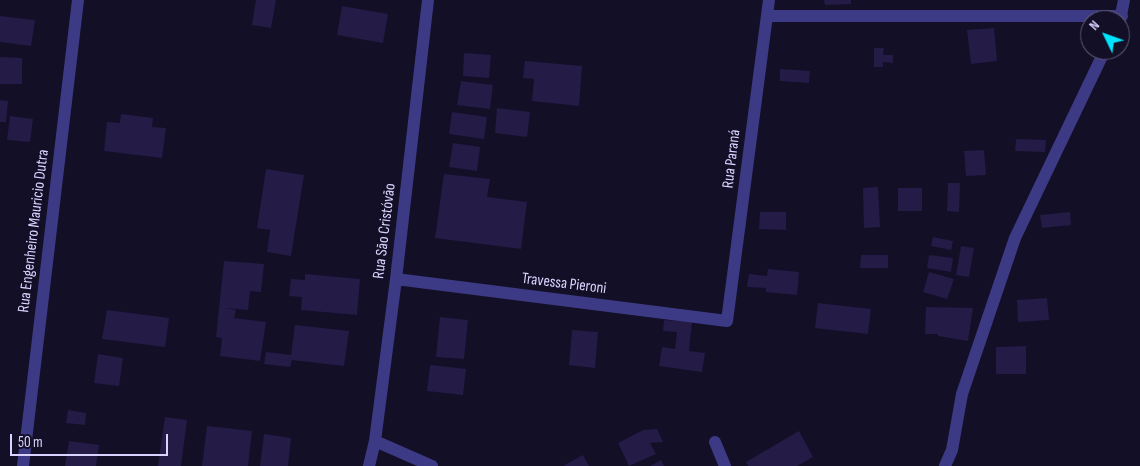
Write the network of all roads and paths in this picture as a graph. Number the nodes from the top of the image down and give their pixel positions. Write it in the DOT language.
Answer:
graph roads {
  1 [pos="78,0"];
  2 [pos="428,0"];
  3 [pos="769,0"];
  4 [pos="767,16"];
  5 [pos="1080,18"];
  6 [pos="1100,60"];
  7 [pos="396,279"];
  8 [pos="727,322"];
  9 [pos="375,441"];
  10 [pos="715,442"];
  11 [pos="23,466"];
  12 [pos="369,466"];
  13 [pos="432,466"];
  14 [pos="725,466"];
  15 [pos="945,466"];
  1 -- 11 [label="street, Rua Engenheiro Mauricio Dutra"];
  2 -- 7 [label="street, Rua São Cristóvão"];
  3 -- 4 [label="street, Rua Paraná"];
  4 -- 5 [label="street"];
  4 -- 8 [label="street, Rua Paraná"];
  6 -- 15 [label="street"];
  7 -- 8 [label="street, Travessa Pieroni"];
  7 -- 9 [label="street, Rua São Cristóvão"];
  9 -- 12 [label="street, Rua São Cristóvão"];
  9 -- 13 [label="street"];
  10 -- 14 [label="street"];
}
